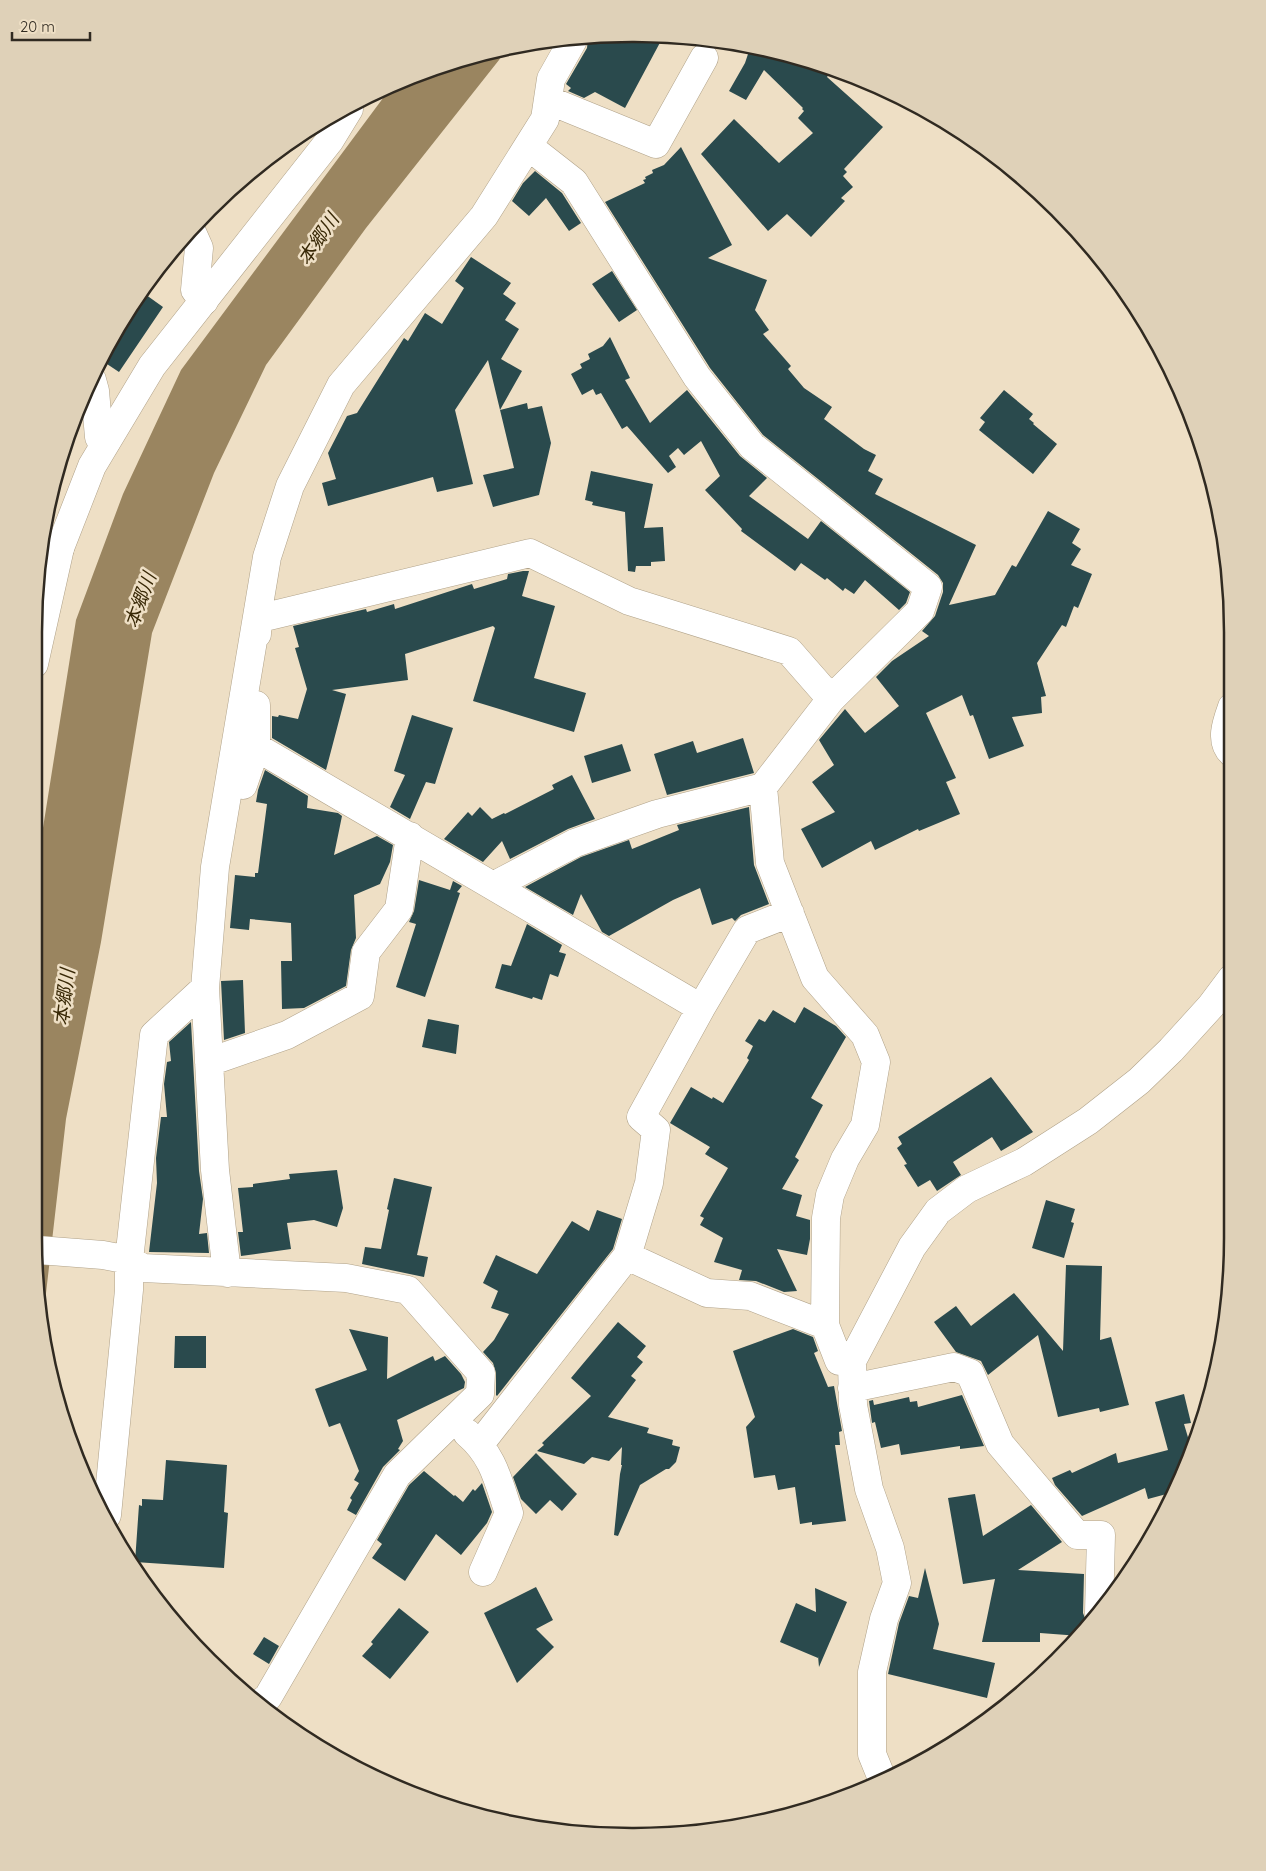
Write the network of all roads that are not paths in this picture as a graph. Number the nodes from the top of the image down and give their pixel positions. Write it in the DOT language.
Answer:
graph roads {
  1 [pos="569,47"];
  2 [pos="704,58"];
  3 [pos="548,100"];
  4 [pos="343,119"];
  5 [pos="528,146"];
  6 [pos="194,238"];
  7 [pos="204,301"];
  8 [pos="95,389"];
  9 [pos="107,440"];
  10 [pos="49,548"];
  11 [pos="60,548"];
  12 [pos="258,618"];
  13 [pos="42,627"];
  14 [pos="832,699"];
  15 [pos="256,746"];
  16 [pos="763,787"];
  17 [pos="410,836"];
  18 [pos="215,867"];
  19 [pos="493,886"];
  20 [pos="790,914"];
  21 [pos="204,988"];
  22 [pos="1224,989"];
  23 [pos="702,1008"];
  24 [pos="209,1062"];
  25 [pos="43,1250"];
  26 [pos="627,1256"];
  27 [pos="129,1260"];
  28 [pos="227,1273"];
  29 [pos="825,1326"];
  30 [pos="852,1361"];
  31 [pos="852,1388"];
  32 [pos="452,1421"];
  33 [pos="480,1444"];
  34 [pos="108,1507"];
  35 [pos="483,1572"];
  36 [pos="1100,1598"];
  37 [pos="266,1699"];
  38 [pos="880,1774"];
  1 -- 3 [label="street"];
  2 -- 3 [label="street"];
  3 -- 5 [label="street"];
  4 -- 7 [label="street"];
  5 -- 12 [label="street"];
  5 -- 14 [label="street"];
  6 -- 7 [label="street"];
  7 -- 9 [label="street"];
  8 -- 9 [label="street"];
  9 -- 11 [label="street"];
  10 -- 11 [label="street"];
  11 -- 13 [label="street"];
  12 -- 14 [label="street"];
  12 -- 15 [label="street"];
  12 -- 18 [label="street"];
  14 -- 16 [label="street"];
  15 -- 17 [label="street"];
  15 -- 18 [label="street"];
  16 -- 19 [label="street"];
  16 -- 20 [label="street"];
  17 -- 19 [label="street"];
  17 -- 24 [label="street"];
  18 -- 21 [label="street"];
  19 -- 23 [label="street"];
  20 -- 23 [label="street"];
  20 -- 29 [label="street"];
  21 -- 24 [label="street"];
  21 -- 27 [label="street"];
  22 -- 30 [label="street"];
  23 -- 26 [label="street"];
  24 -- 28 [label="street"];
  25 -- 27 [label="street"];
  26 -- 29 [label="street"];
  26 -- 33 [label="street"];
  27 -- 28 [label="street"];
  27 -- 34 [label="street"];
  28 -- 32 [label="street"];
  29 -- 30 [label="street"];
  30 -- 31 [label="street"];
  31 -- 36 [label="street"];
  31 -- 38 [label="street"];
  32 -- 33 [label="street"];
  32 -- 37 [label="street"];
  33 -- 35 [label="street"];
}
